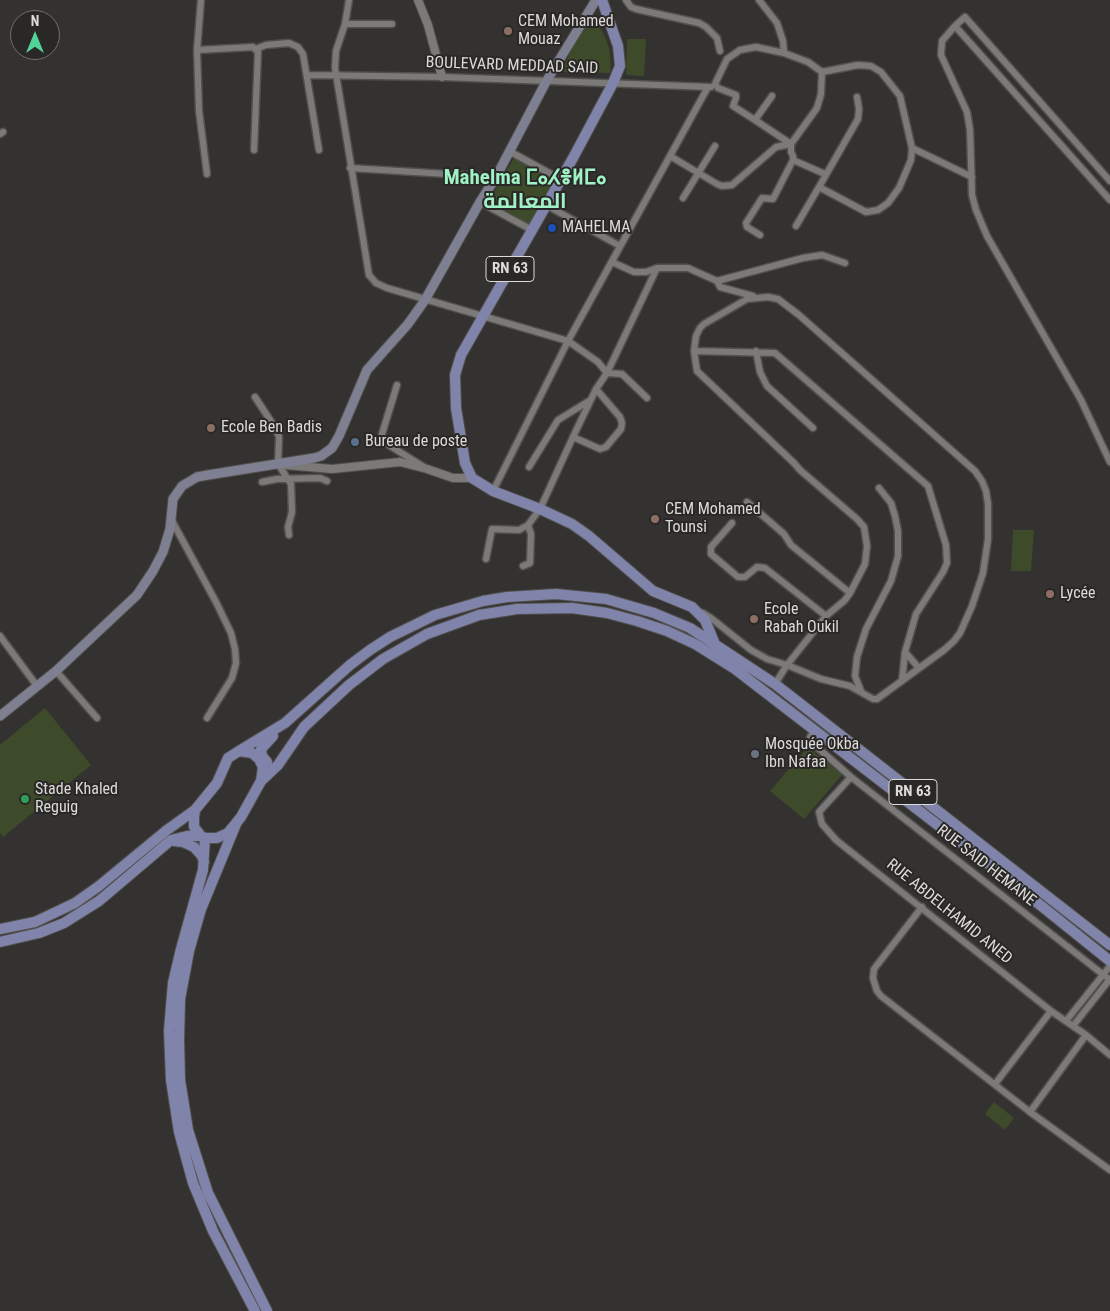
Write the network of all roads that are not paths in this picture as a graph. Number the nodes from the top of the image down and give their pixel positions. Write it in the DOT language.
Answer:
graph roads {
  1 [pos="201,0"];
  2 [pos="348,0"];
  3 [pos="413,0"];
  4 [pos="418,0"];
  5 [pos="596,0"];
  6 [pos="602,0"];
  7 [pos="626,0"];
  8 [pos="760,0"];
  9 [pos="345,24"];
  10 [pos="392,24"];
  11 [pos="956,26"];
  12 [pos="430,34"];
  13 [pos="198,50"];
  14 [pos="720,51"];
  15 [pos="258,52"];
  16 [pos="784,53"];
  17 [pos="822,72"];
  18 [pos="308,75"];
  19 [pos="336,75"];
  20 [pos="442,77"];
  21 [pos="547,80"];
  22 [pos="613,83"];
  23 [pos="712,86"];
  24 [pos="772,96"];
  25 [pos="857,97"];
  26 [pos="755,120"];
  27 [pos="791,144"];
  28 [pos="715,146"];
  29 [pos="912,148"];
  30 [pos="254,150"];
  31 [pos="319,150"];
  32 [pos="509,151"];
  33 [pos="670,156"];
  34 [pos="793,160"];
  35 [pos="350,168"];
  36 [pos="698,172"];
  37 [pos="207,174"];
  38 [pos="825,174"];
  39 [pos="496,177"];
  40 [pos="972,177"];
  41 [pos="560,179"];
  42 [pos="1110,182"];
  43 [pos="819,187"];
  44 [pos="683,198"];
  45 [pos="1110,200"];
  46 [pos="480,202"];
  47 [pos="546,205"];
  48 [pos="796,226"];
  49 [pos="532,230"];
  50 [pos="760,235"];
  51 [pos="620,246"];
  52 [pos="612,262"];
  53 [pos="845,263"];
  54 [pos="658,268"];
  55 [pos="717,281"];
  56 [pos="755,297"];
  57 [pos="425,300"];
  58 [pos="483,316"];
  59 [pos="568,341"];
  60 [pos="694,351"];
  61 [pos="756,351"];
  62 [pos="607,373"];
  63 [pos="397,385"];
  64 [pos="596,389"];
  65 [pos="255,397"];
  66 [pos="647,398"];
  67 [pos="589,401"];
  68 [pos="813,428"];
  69 [pos="573,437"];
  70 [pos="1110,462"];
  71 [pos="278,464"];
  72 [pos="528,467"];
  73 [pos="427,469"];
  74 [pos="472,478"];
  75 [pos="288,479"];
  76 [pos="328,481"];
  77 [pos="262,482"];
  78 [pos="879,488"];
  79 [pos="493,491"];
  80 [pos="747,502"];
  81 [pos="540,509"];
  82 [pos="171,519"];
  83 [pos="732,523"];
  84 [pos="528,525"];
  85 [pos="289,535"];
  86 [pos="486,559"];
  87 [pos="523,566"];
  88 [pos="850,594"];
  89 [pos="695,609"];
  90 [pos="826,616"];
  91 [pos="690,628"];
  92 [pos="0,636"];
  93 [pos="714,642"];
  94 [pos="906,652"];
  95 [pos="720,658"];
  96 [pos="787,665"];
  97 [pos="919,668"];
  98 [pos="56,671"];
  99 [pos="902,681"];
  100 [pos="775,684"];
  101 [pos="37,686"];
  102 [pos="862,693"];
  103 [pos="0,716"];
  104 [pos="97,718"];
  105 [pos="207,718"];
  106 [pos="285,723"];
  107 [pos="815,730"];
  108 [pos="239,751"];
  109 [pos="280,761"];
  110 [pos="851,777"];
  111 [pos="261,781"];
  112 [pos="196,810"];
  113 [pos="236,824"];
  114 [pos="203,837"];
  115 [pos="166,844"];
  116 [pos="204,862"];
  117 [pos="922,907"];
  118 [pos="197,908"];
  119 [pos="0,930"];
  120 [pos="0,942"];
  121 [pos="1110,945"];
  122 [pos="1110,961"];
  123 [pos="1103,975"];
  124 [pos="1110,980"];
  125 [pos="1051,1011"];
  126 [pos="1066,1022"];
  127 [pos="1073,1026"];
  128 [pos="1086,1035"];
  129 [pos="1110,1054"];
  130 [pos="995,1084"];
  131 [pos="1030,1112"];
  132 [pos="1110,1170"];
  133 [pos="255,1311"];
  134 [pos="267,1311"];
  1 -- 13 [label="street"];
  2 -- 9 [label="street"];
  3 -- 12 [label="street"];
  4 -- 12 [label="street"];
  5 -- 21 [label="main road"];
  6 -- 22 [label="main road, RN 63"];
  7 -- 14 [label="street"];
  8 -- 16 [label="street"];
  9 -- 10 [label="street"];
  9 -- 19 [label="street"];
  11 -- 40 [label="street"];
  11 -- 42 [label="street"];
  11 -- 45 [label="street"];
  12 -- 20 [label="street"];
  13 -- 15 [label="street"];
  13 -- 37 [label="street"];
  15 -- 18 [label="street"];
  15 -- 30 [label="street"];
  16 -- 17 [label="street"];
  16 -- 23 [label="street"];
  17 -- 27 [label="street"];
  17 -- 29 [label="street"];
  18 -- 19 [label="street, BOULEVARD MEDDAD SAID"];
  18 -- 31 [label="street"];
  19 -- 20 [label="street, BOULEVARD MEDDAD SAID"];
  19 -- 35 [label="street"];
  20 -- 21 [label="street, BOULEVARD MEDDAD SAID"];
  21 -- 22 [label="street, BOULEVARD MEDDAD SAID"];
  21 -- 32 [label="main road"];
  22 -- 23 [label="street, BOULEVARD MEDDAD SAID"];
  22 -- 41 [label="main road, RN 63"];
  23 -- 26 [label="street"];
  23 -- 33 [label="street"];
  24 -- 26 [label="street"];
  25 -- 38 [label="street"];
  26 -- 27 [label="street"];
  27 -- 34 [label="street"];
  27 -- 36 [label="street"];
  28 -- 36 [label="street"];
  29 -- 40 [label="street"];
  29 -- 43 [label="street"];
  32 -- 39 [label="main road"];
  32 -- 41 [label="street"];
  33 -- 36 [label="street"];
  33 -- 51 [label="street"];
  34 -- 38 [label="street"];
  34 -- 50 [label="street"];
  35 -- 39 [label="street"];
  35 -- 57 [label="street"];
  36 -- 44 [label="street"];
  38 -- 43 [label="street"];
  39 -- 46 [label="main road"];
  40 -- 70 [label="street"];
  41 -- 47 [label="main road, RN 63"];
  43 -- 48 [label="street"];
  46 -- 49 [label="street"];
  46 -- 57 [label="main road"];
  47 -- 49 [label="main road, RN 63"];
  47 -- 51 [label="street"];
  49 -- 58 [label="main road, RN 63"];
  51 -- 52 [label="street"];
  52 -- 54 [label="street"];
  52 -- 59 [label="street"];
  53 -- 55 [label="street"];
  54 -- 55 [label="street"];
  54 -- 62 [label="street"];
  55 -- 56 [label="street"];
  56 -- 60 [label="street"];
  56 -- 97 [label="street"];
  57 -- 58 [label="street"];
  57 -- 71 [label="main road"];
  58 -- 59 [label="street"];
  58 -- 74 [label="main road, RN 63"];
  59 -- 62 [label="street"];
  59 -- 79 [label="street"];
  60 -- 61 [label="street"];
  60 -- 88 [label="street"];
  61 -- 68 [label="street"];
  61 -- 94 [label="street"];
  62 -- 64 [label="street"];
  62 -- 66 [label="street"];
  63 -- 73 [label="street"];
  64 -- 67 [label="street"];
  64 -- 69 [label="street"];
  65 -- 71 [label="street"];
  67 -- 69 [label="street"];
  67 -- 72 [label="street"];
  69 -- 81 [label="street"];
  71 -- 73 [label="street"];
  71 -- 75 [label="street"];
  71 -- 82 [label="main road"];
  73 -- 74 [label="street"];
  74 -- 79 [label="main road"];
  75 -- 76 [label="street"];
  75 -- 77 [label="street"];
  75 -- 85 [label="street"];
  78 -- 102 [label="street"];
  79 -- 81 [label="main road"];
  80 -- 88 [label="street"];
  81 -- 84 [label="street"];
  81 -- 89 [label="main road"];
  82 -- 98 [label="main road"];
  82 -- 105 [label="street"];
  83 -- 90 [label="street"];
  84 -- 86 [label="street"];
  84 -- 87 [label="street"];
  88 -- 90 [label="street"];
  89 -- 91 [label="main road"];
  89 -- 93 [label="main road"];
  89 -- 96 [label="street"];
  90 -- 96 [label="street"];
  91 -- 93 [label="main road"];
  91 -- 106 [label="main road"];
  92 -- 101 [label="street"];
  93 -- 95 [label="main road"];
  93 -- 100 [label="main road, RN 63"];
  94 -- 97 [label="street"];
  94 -- 99 [label="street"];
  95 -- 107 [label="main road"];
  95 -- 109 [label="main road"];
  96 -- 100 [label="street"];
  96 -- 102 [label="street"];
  97 -- 99 [label="street"];
  98 -- 101 [label="main road"];
  98 -- 104 [label="street"];
  99 -- 102 [label="street"];
  100 -- 121 [label="main road, RN 63"];
  101 -- 103 [label="main road"];
  106 -- 108 [label="main road"];
  106 -- 109 [label="main road"];
  107 -- 110 [label="street, RUE SAID HEMANE"];
  107 -- 122 [label="main road"];
  108 -- 111 [label="main road"];
  108 -- 112 [label="main road"];
  109 -- 111 [label="main road"];
  110 -- 117 [label="street, RUE ABDELHAMID ANED"];
  110 -- 123 [label="street, RUE SAID HEMANE"];
  111 -- 113 [label="main road"];
  112 -- 114 [label="main road"];
  112 -- 119 [label="main road"];
  113 -- 114 [label="main road"];
  113 -- 118 [label="main road"];
  114 -- 115 [label="main road"];
  114 -- 116 [label="main road"];
  115 -- 116 [label="main road"];
  115 -- 120 [label="main road"];
  116 -- 118 [label="main road"];
  117 -- 125 [label="street, RUE ABDELHAMID ANED"];
  117 -- 130 [label="street"];
  118 -- 133 [label="main road"];
  118 -- 134 [label="main road"];
  122 -- 123 [label="street"];
  123 -- 124 [label="street, RUE SAID HEMANE"];
  123 -- 126 [label="street"];
  124 -- 127 [label="street"];
  125 -- 126 [label="street, RUE ABDELHAMID ANED"];
  125 -- 130 [label="street"];
  126 -- 127 [label="street, RUE ABDELHAMID ANED"];
  127 -- 128 [label="street, RUE ABDELHAMID ANED"];
  128 -- 129 [label="street, RUE ABDELHAMID ANED"];
  128 -- 131 [label="street"];
  130 -- 131 [label="street"];
  131 -- 132 [label="street"];
}
